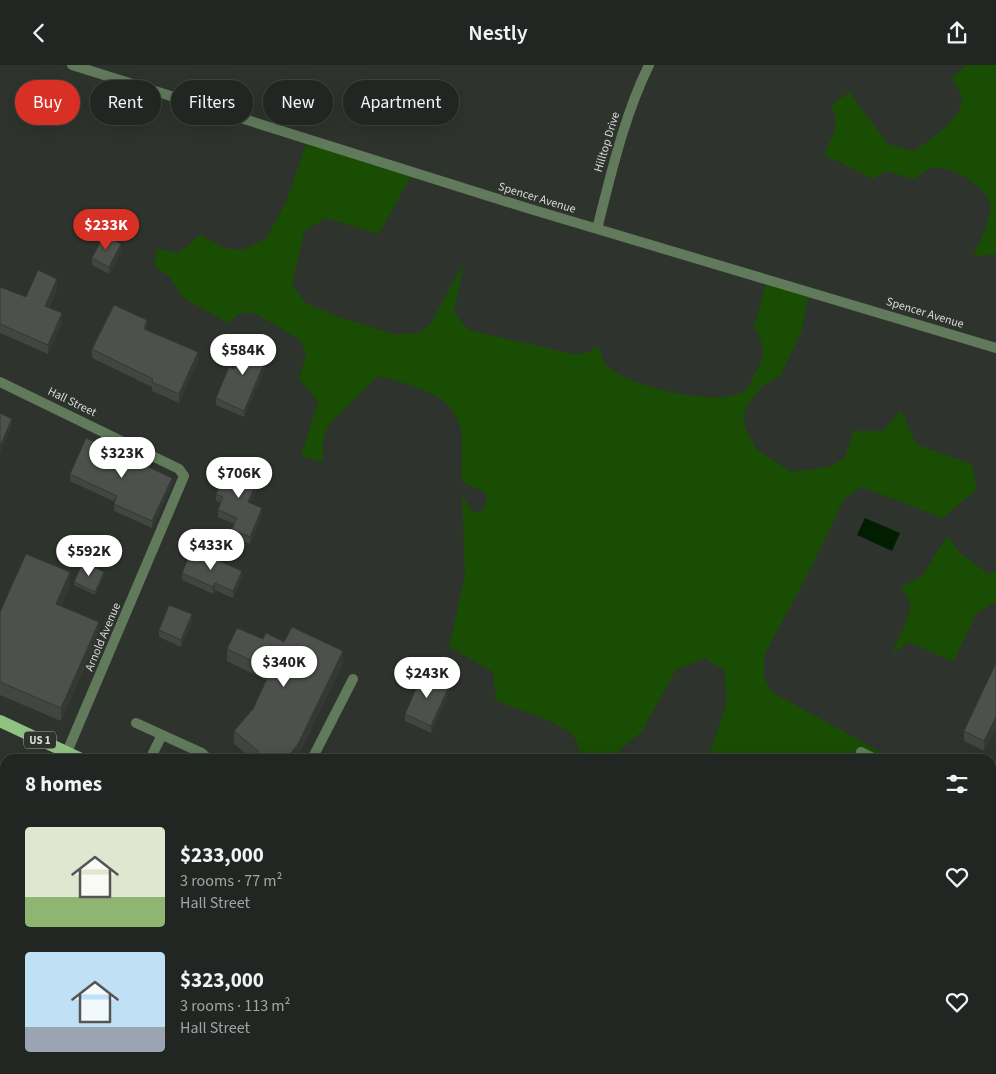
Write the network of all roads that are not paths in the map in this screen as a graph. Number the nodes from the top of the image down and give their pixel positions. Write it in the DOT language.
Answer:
graph roads {
  1 [pos="72,65"];
  2 [pos="649,65"];
  3 [pos="597,229"];
  4 [pos="996,349"];
  5 [pos="0,382"];
  6 [pos="184,476"];
  7 [pos="353,679"];
  8 [pos="0,721"];
  9 [pos="136,723"];
  10 [pos="162,735"];
  11 [pos="67,752"];
  12 [pos="861,752"];
  13 [pos="71,754"];
  14 [pos="152,754"];
  15 [pos="203,754"];
  16 [pos="315,754"];
  17 [pos="865,754"];
  1 -- 3 [label="street, Spencer Avenue"];
  2 -- 3 [label="street, Hilltop Drive"];
  3 -- 4 [label="street, Spencer Avenue"];
  5 -- 6 [label="street, Hall Street"];
  6 -- 11 [label="street, Arnold Avenue"];
  7 -- 16 [label="street"];
  8 -- 11 [label="main road, US 1"];
  9 -- 10 [label="street"];
  10 -- 14 [label="street"];
  10 -- 15 [label="street"];
  11 -- 13 [label="main road, US 1"];
  12 -- 17 [label="street"];
}
